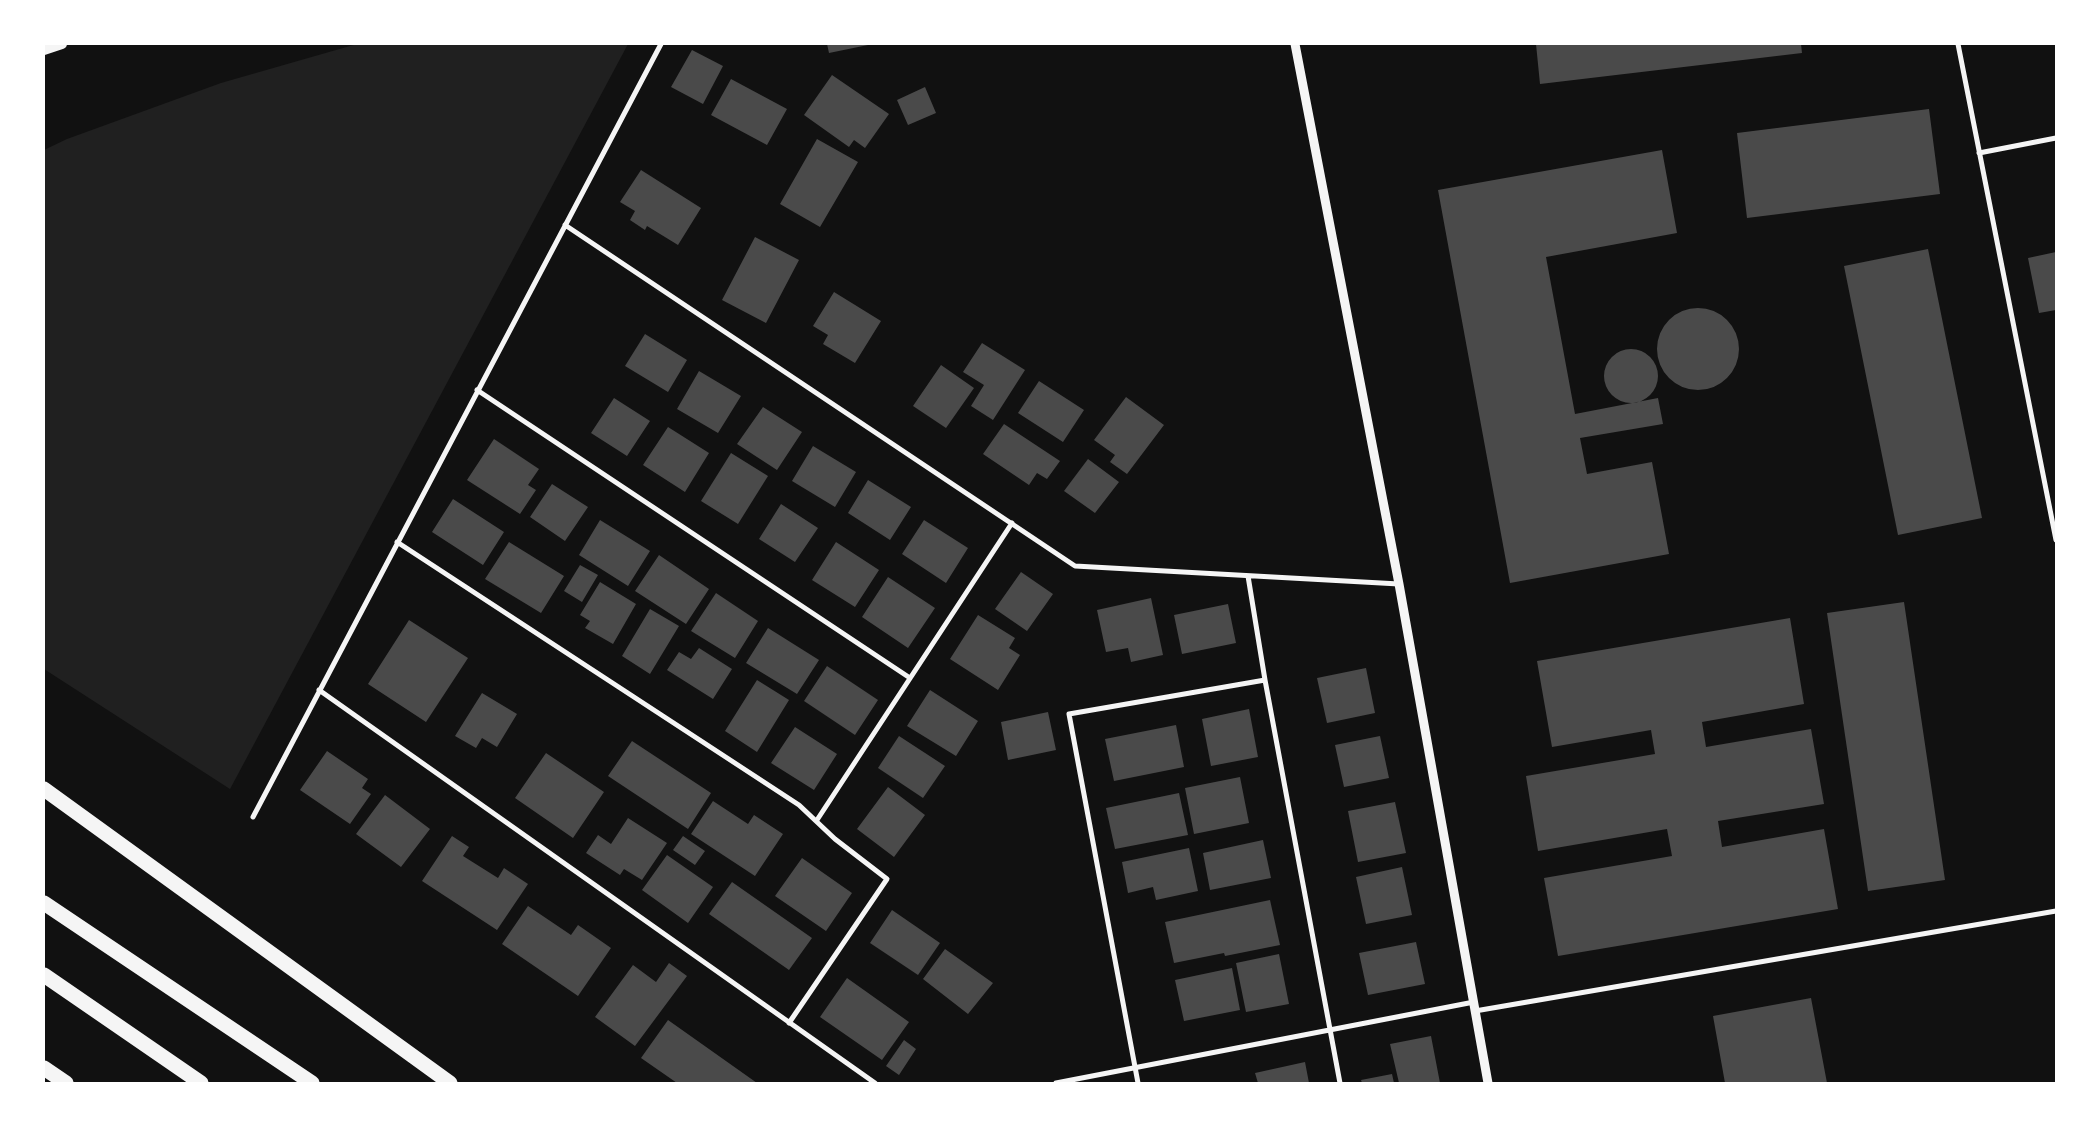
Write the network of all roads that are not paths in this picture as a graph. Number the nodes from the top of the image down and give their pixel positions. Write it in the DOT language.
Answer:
graph roads {
  1 [pos="62,44"];
  2 [pos="661,44"];
  3 [pos="1295,44"];
  4 [pos="1958,44"];
  5 [pos="44,50"];
  6 [pos="2056,138"];
  7 [pos="1979,153"];
  8 [pos="565,225"];
  9 [pos="477,390"];
  10 [pos="1012,523"];
  11 [pos="2056,540"];
  12 [pos="397,542"];
  13 [pos="1248,576"];
  14 [pos="1399,584"];
  15 [pos="910,678"];
  16 [pos="1265,680"];
  17 [pos="319,690"];
  18 [pos="44,789"];
  19 [pos="253,817"];
  20 [pos="817,820"];
  21 [pos="44,903"];
  22 [pos="2056,911"];
  23 [pos="44,975"];
  24 [pos="1475,1007"];
  25 [pos="789,1023"];
  26 [pos="1330,1030"];
  27 [pos="44,1068"];
  28 [pos="1135,1068"];
  29 [pos="66,1083"];
  30 [pos="201,1083"];
  31 [pos="312,1083"];
  32 [pos="450,1083"];
  33 [pos="875,1083"];
  34 [pos="1056,1083"];
  35 [pos="1138,1083"];
  36 [pos="1340,1083"];
  37 [pos="1488,1083"];
  1 -- 5 [label="main road"];
  2 -- 8 [label="street"];
  3 -- 14 [label="street"];
  4 -- 7 [label="street"];
  6 -- 7 [label="street"];
  7 -- 11 [label="street"];
  8 -- 9 [label="street"];
  8 -- 10 [label="street"];
  9 -- 12 [label="street"];
  9 -- 15 [label="street"];
  10 -- 13 [label="street"];
  10 -- 15 [label="street"];
  12 -- 17 [label="street"];
  12 -- 20 [label="street"];
  13 -- 14 [label="street"];
  13 -- 16 [label="street"];
  14 -- 24 [label="street"];
  15 -- 20 [label="street"];
  16 -- 26 [label="street"];
  16 -- 28 [label="street"];
  17 -- 19 [label="street"];
  17 -- 25 [label="street"];
  18 -- 32 [label="highway"];
  20 -- 25 [label="street"];
  21 -- 31 [label="highway"];
  22 -- 24 [label="street"];
  23 -- 30 [label="highway"];
  24 -- 26 [label="street"];
  24 -- 37 [label="street"];
  25 -- 33 [label="street"];
  26 -- 28 [label="street"];
  26 -- 36 [label="street"];
  27 -- 29 [label="highway"];
  28 -- 34 [label="street"];
  28 -- 35 [label="street"];
}
